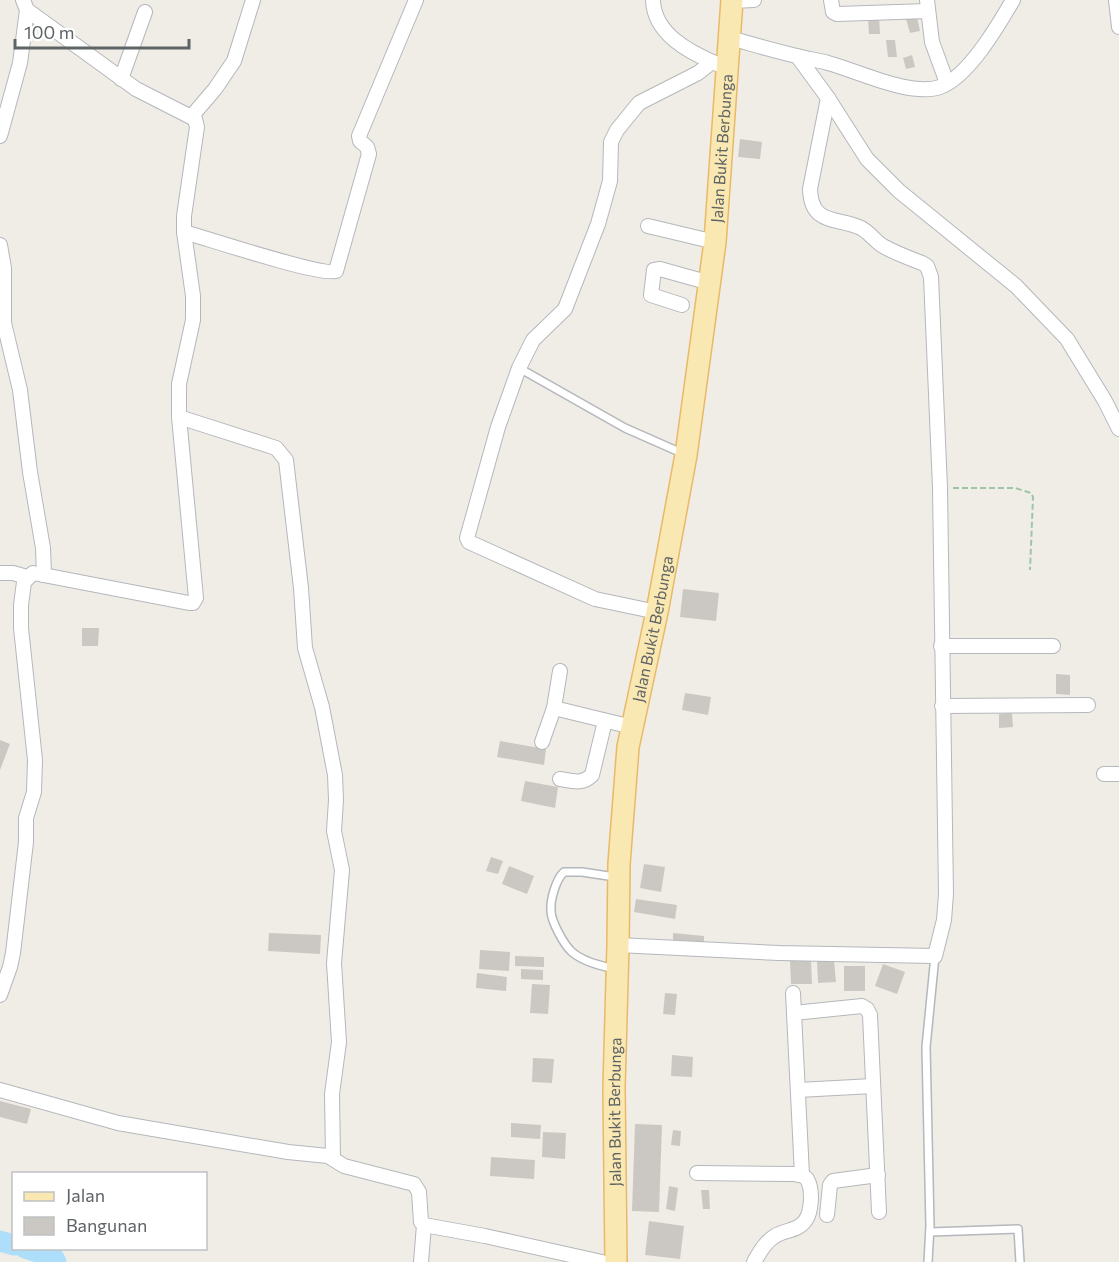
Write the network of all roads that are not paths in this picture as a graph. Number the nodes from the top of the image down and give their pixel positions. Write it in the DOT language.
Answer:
graph roads {
  1 [pos="253,0"];
  2 [pos="416,0"];
  3 [pos="653,0"];
  4 [pos="754,0"];
  5 [pos="831,0"];
  6 [pos="1013,0"];
  7 [pos="1116,0"];
  8 [pos="732,1"];
  9 [pos="25,5"];
  10 [pos="927,5"];
  11 [pos="145,12"];
  12 [pos="1119,27"];
  13 [pos="730,38"];
  14 [pos="798,57"];
  15 [pos="720,65"];
  16 [pos="121,79"];
  17 [pos="946,83"];
  18 [pos="828,98"];
  19 [pos="191,117"];
  20 [pos="0,136"];
  21 [pos="648,225"];
  22 [pos="184,232"];
  23 [pos="716,242"];
  24 [pos="0,245"];
  25 [pos="2,273"];
  26 [pos="710,283"];
  27 [pos="682,305"];
  28 [pos="519,368"];
  29 [pos="179,417"];
  30 [pos="1119,429"];
  31 [pos="686,455"];
  32 [pos="0,573"];
  33 [pos="44,575"];
  34 [pos="27,577"];
  35 [pos="657,612"];
  36 [pos="941,645"];
  37 [pos="1053,646"];
  38 [pos="560,671"];
  39 [pos="1088,705"];
  40 [pos="942,706"];
  41 [pos="554,708"];
  42 [pos="605,721"];
  43 [pos="632,727"];
  44 [pos="542,742"];
  45 [pos="1104,774"];
  46 [pos="1119,774"];
  47 [pos="560,779"];
  48 [pos="619,877"];
  49 [pos="618,945"];
  50 [pos="935,956"];
  51 [pos="617,970"];
  52 [pos="793,993"];
  53 [pos="0,995"];
  54 [pos="794,1013"];
  55 [pos="873,1086"];
  56 [pos="0,1090"];
  57 [pos="798,1090"];
  58 [pos="333,1158"];
  59 [pos="697,1173"];
  60 [pos="802,1175"];
  61 [pos="878,1175"];
  62 [pos="879,1212"];
  63 [pos="827,1215"];
  64 [pos="424,1225"];
  65 [pos="930,1232"];
  66 [pos="421,1262"];
  67 [pos="602,1262"];
  68 [pos="616,1262"];
  69 [pos="754,1262"];
  70 [pos="927,1262"];
  71 [pos="1020,1262"];
  1 -- 19 [label="street"];
  2 -- 22 [label="street"];
  3 -- 15 [label="street"];
  4 -- 8 [label="street"];
  5 -- 10 [label="street"];
  6 -- 17 [label="street"];
  7 -- 12 [label="street"];
  8 -- 13 [label="main road, Jalan Bukit Berbunga"];
  9 -- 16 [label="street"];
  9 -- 20 [label="street"];
  10 -- 17 [label="street"];
  11 -- 16 [label="street"];
  13 -- 14 [label="street"];
  13 -- 15 [label="main road, Jalan Bukit Berbunga"];
  14 -- 17 [label="street"];
  14 -- 18 [label="street"];
  15 -- 23 [label="main road, Jalan Bukit Berbunga"];
  15 -- 28 [label="street"];
  16 -- 19 [label="street"];
  18 -- 30 [label="street"];
  18 -- 36 [label="street"];
  19 -- 22 [label="street"];
  21 -- 23 [label="street"];
  22 -- 29 [label="street"];
  23 -- 26 [label="main road, Jalan Bukit Berbunga"];
  24 -- 25 [label="street"];
  25 -- 33 [label="street"];
  26 -- 27 [label="street"];
  26 -- 31 [label="main road, Jalan Bukit Berbunga"];
  28 -- 31 [label="lane"];
  28 -- 35 [label="street"];
  29 -- 33 [label="street"];
  29 -- 58 [label="street"];
  31 -- 35 [label="main road, Jalan Bukit Berbunga"];
  32 -- 34 [label="street"];
  33 -- 34 [label="street"];
  34 -- 53 [label="street"];
  35 -- 43 [label="main road, Jalan Bukit Berbunga"];
  36 -- 37 [label="street"];
  36 -- 40 [label="street"];
  38 -- 41 [label="street"];
  39 -- 40 [label="street"];
  40 -- 50 [label="street"];
  41 -- 42 [label="street"];
  41 -- 44 [label="street"];
  42 -- 43 [label="street"];
  42 -- 47 [label="street"];
  43 -- 48 [label="main road, Jalan Bukit Berbunga"];
  45 -- 46 [label="street"];
  48 -- 49 [label="main road, Jalan Bukit Berbunga"];
  48 -- 51 [label="lane"];
  49 -- 50 [label="street"];
  49 -- 51 [label="main road, Jalan Bukit Berbunga"];
  50 -- 65 [label="lane"];
  51 -- 68 [label="main road, Jalan Bukit Berbunga"];
  52 -- 54 [label="street"];
  54 -- 55 [label="street"];
  54 -- 57 [label="street"];
  55 -- 57 [label="street"];
  55 -- 61 [label="street"];
  56 -- 58 [label="street"];
  57 -- 60 [label="street"];
  58 -- 64 [label="street"];
  59 -- 60 [label="street"];
  60 -- 69 [label="street"];
  61 -- 62 [label="street"];
  61 -- 63 [label="street"];
  64 -- 66 [label="street"];
  64 -- 67 [label="street"];
  65 -- 70 [label="lane"];
  65 -- 71 [label="lane"];
}
